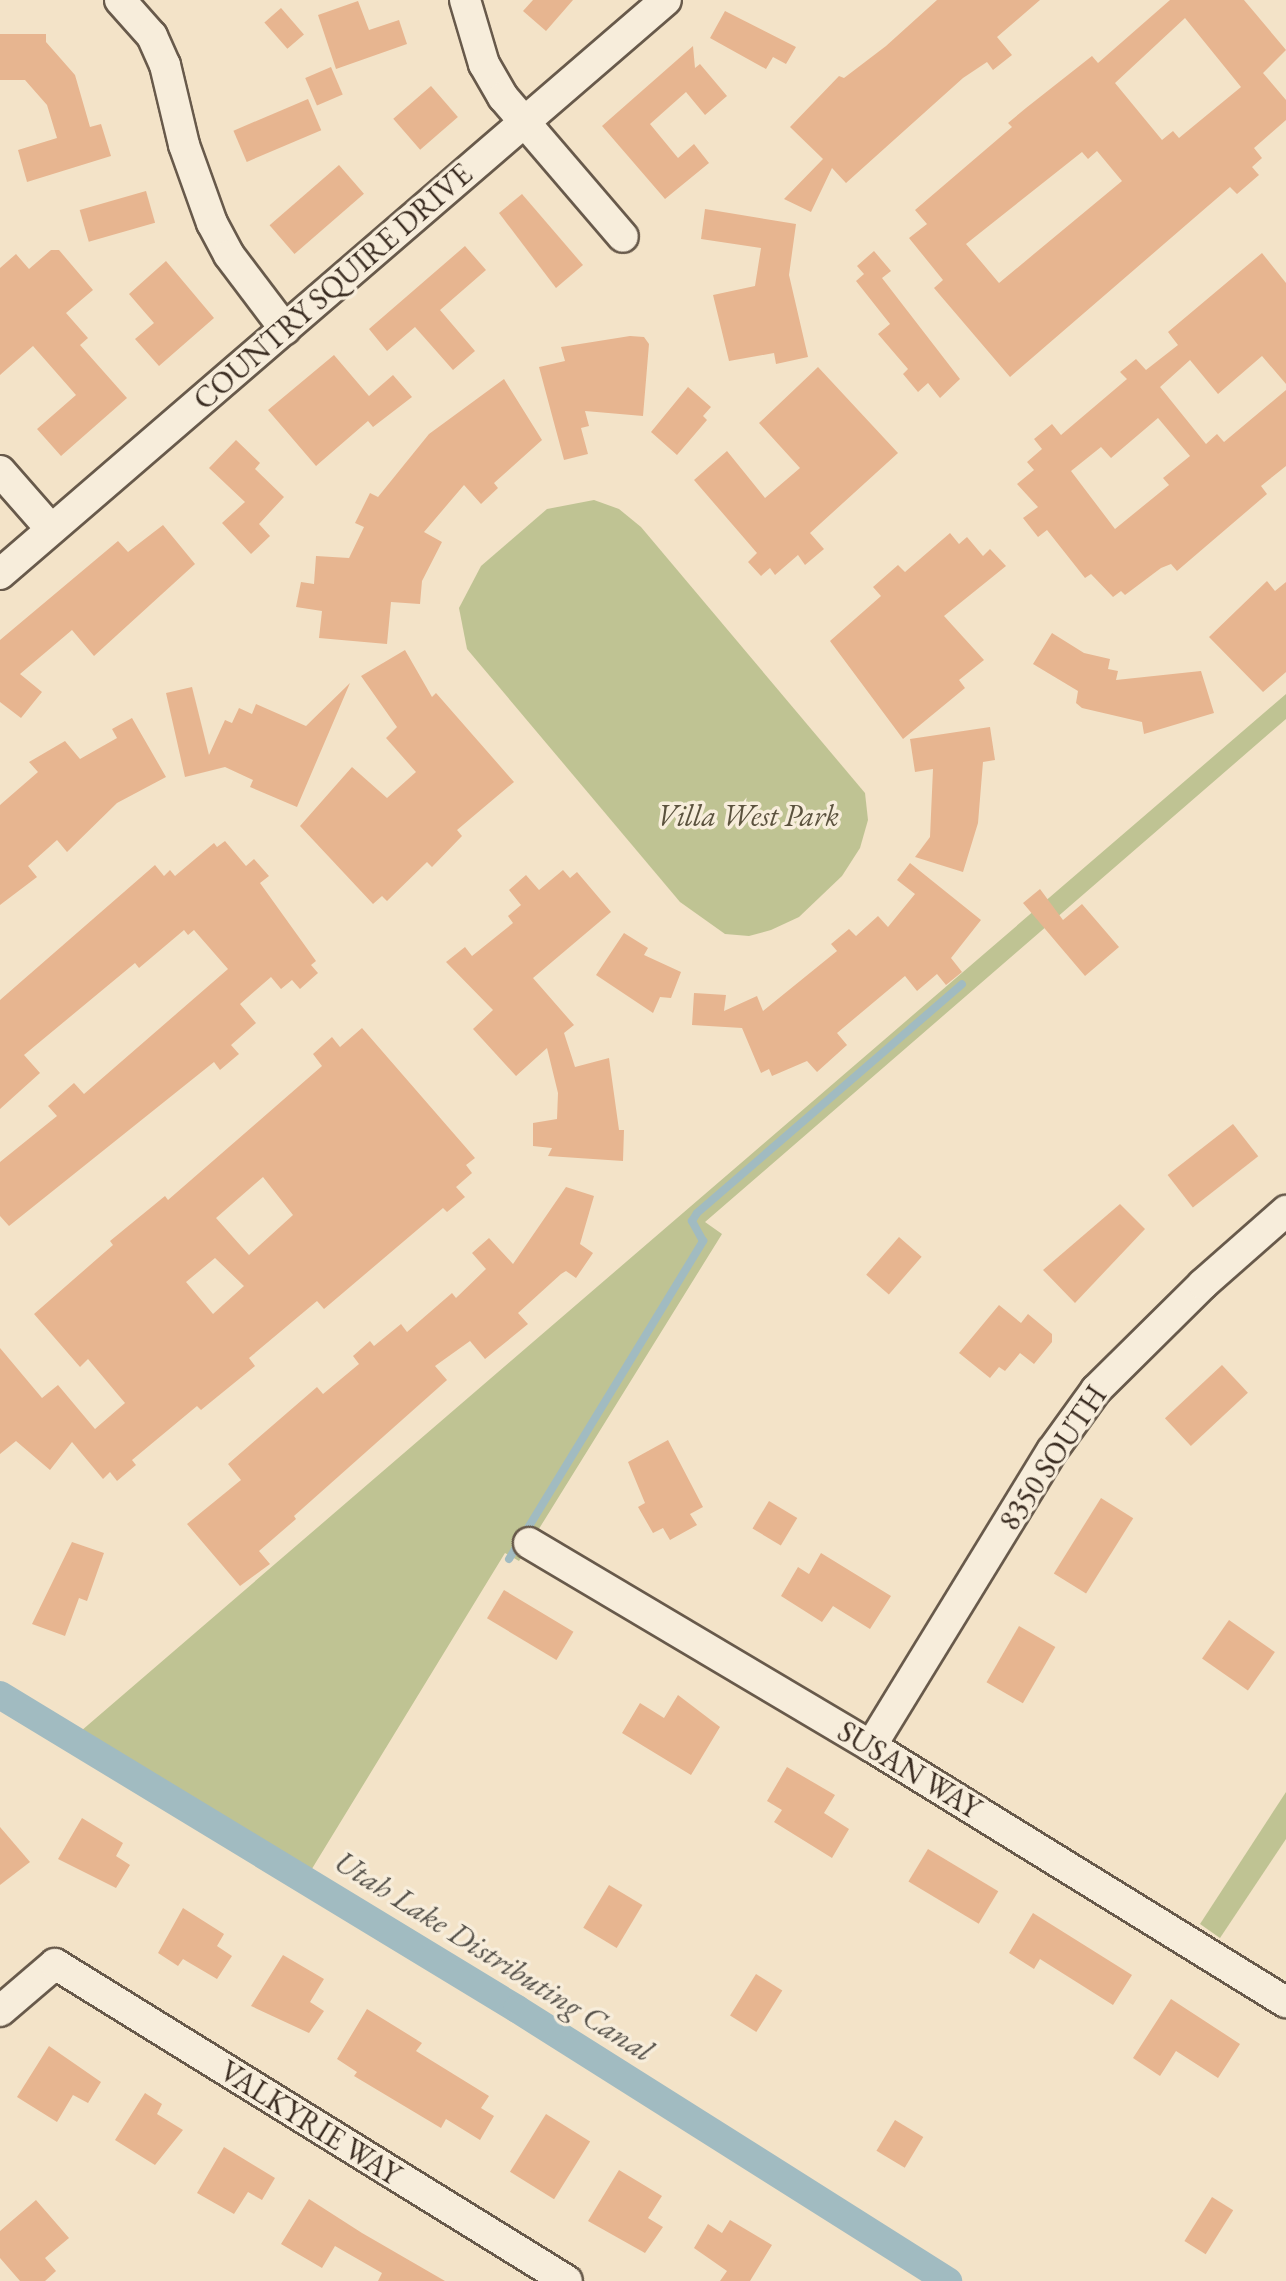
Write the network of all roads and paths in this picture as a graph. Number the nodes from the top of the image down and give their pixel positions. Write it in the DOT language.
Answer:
graph roads {
  1 [pos="120,0"];
  2 [pos="465,0"];
  3 [pos="666,0"];
  4 [pos="525,122"];
  5 [pos="623,237"];
  6 [pos="285,329"];
  7 [pos="0,471"];
  8 [pos="51,529"];
  9 [pos="0,574"];
  10 [pos="1286,1211"];
  11 [pos="529,1543"];
  12 [pos="871,1746"];
  13 [pos="1286,2002"];
  14 [pos="0,2011"];
  15 [pos="567,2281"];
  1 -- 6 [label="street"];
  2 -- 4 [label="street"];
  3 -- 4 [label="street, COUNTRY SQUIRE DRIVE"];
  4 -- 5 [label="street"];
  4 -- 6 [label="street, COUNTRY SQUIRE DRIVE"];
  6 -- 8 [label="street, COUNTRY SQUIRE DRIVE"];
  7 -- 8 [label="street"];
  8 -- 9 [label="street, COUNTRY SQUIRE DRIVE"];
  10 -- 12 [label="street, 8350 SOUTH"];
  11 -- 12 [label="street, SUSAN WAY"];
  12 -- 13 [label="street, SUSAN WAY"];
  14 -- 15 [label="street, VALKYRIE WAY"];
}
